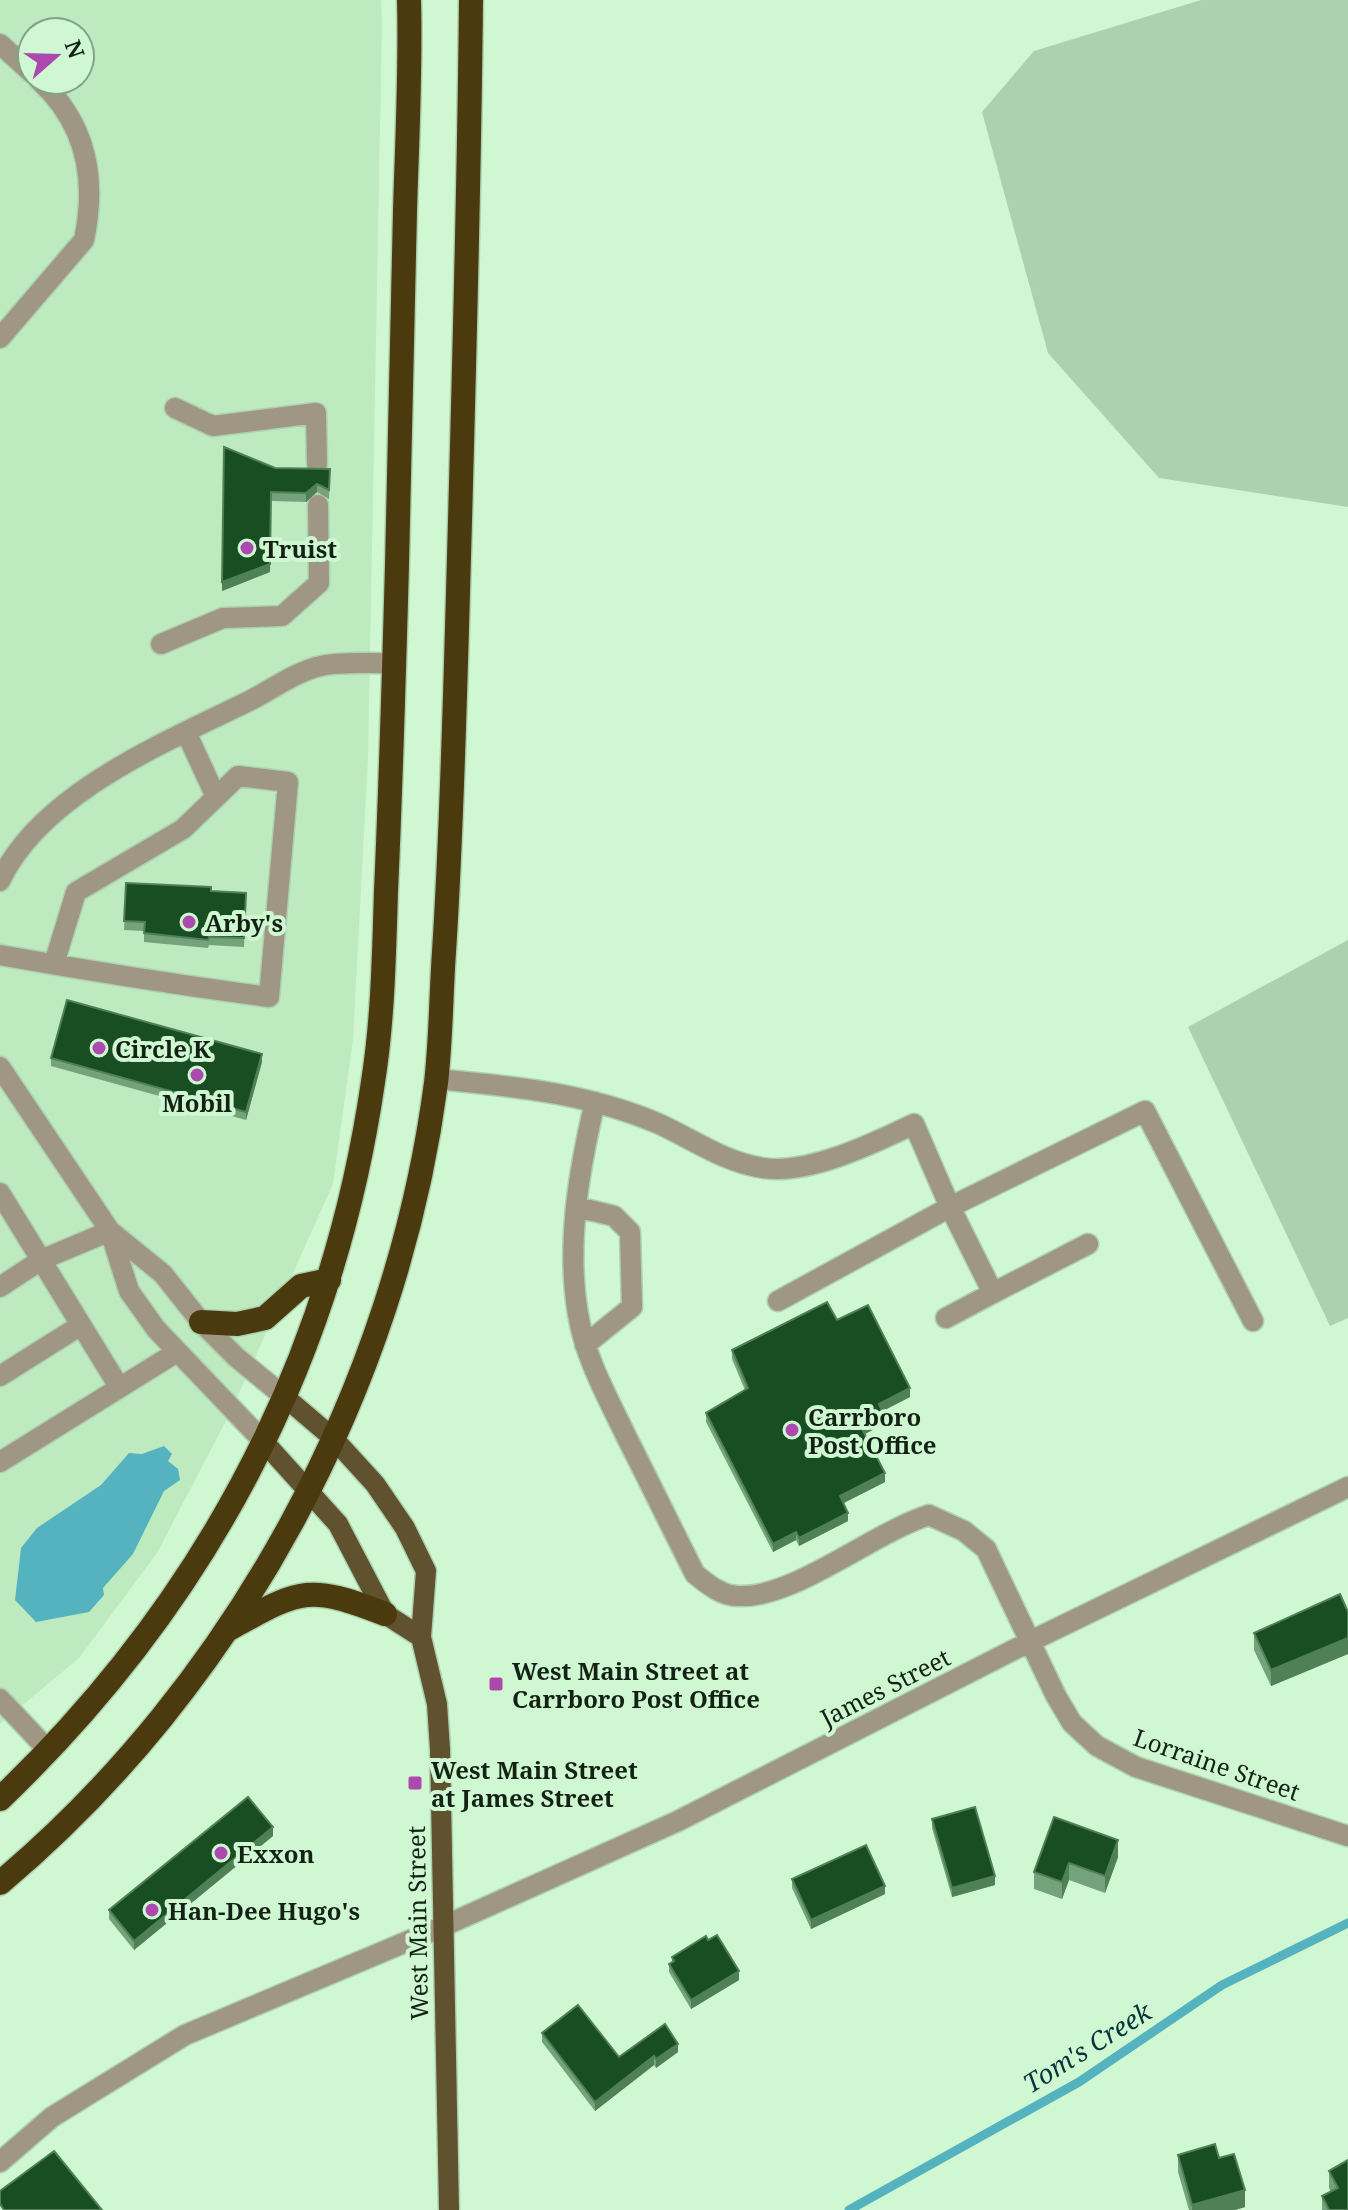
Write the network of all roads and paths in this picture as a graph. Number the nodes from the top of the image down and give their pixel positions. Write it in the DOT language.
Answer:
graph roads {
  1 [pos="409,0"];
  2 [pos="471,0"];
  3 [pos="0,44"];
  4 [pos="16,58"];
  5 [pos="54,96"];
  6 [pos="0,338"];
  7 [pos="175,408"];
  8 [pos="317,464"];
  9 [pos="318,505"];
  10 [pos="161,644"];
  11 [pos="395,663"];
  12 [pos="186,732"];
  13 [pos="216,797"];
  14 [pos="0,881"];
  15 [pos="0,955"];
  16 [pos="54,964"];
  17 [pos="0,1067"];
  18 [pos="436,1079"];
  19 [pos="595,1102"];
  20 [pos="0,1193"];
  21 [pos="577,1207"];
  22 [pos="950,1207"];
  23 [pos="110,1231"];
  24 [pos="1088,1244"];
  25 [pos="41,1260"];
  26 [pos="329,1280"];
  27 [pos="0,1287"];
  28 [pos="993,1293"];
  29 [pos="778,1301"];
  30 [pos="946,1318"];
  31 [pos="1253,1321"];
  32 [pos="201,1322"];
  33 [pos="81,1325"];
  34 [pos="585,1345"];
  35 [pos="177,1352"];
  36 [pos="0,1376"];
  37 [pos="118,1385"];
  38 [pos="286,1398"];
  39 [pos="333,1438"];
  40 [pos="264,1442"];
  41 [pos="0,1462"];
  42 [pos="1348,1487"];
  43 [pos="308,1488"];
  44 [pos="385,1614"];
  45 [pos="225,1631"];
  46 [pos="421,1637"];
  47 [pos="1029,1642"];
  48 [pos="0,1699"];
  49 [pos="49,1751"];
  50 [pos="0,1799"];
  51 [pos="1348,1836"];
  52 [pos="0,1883"];
  53 [pos="444,1926"];
  54 [pos="0,2162"];
  55 [pos="449,2210"];
  1 -- 11 [label="highway"];
  2 -- 18 [label="highway"];
  3 -- 4 [label="street"];
  5 -- 6 [label="street"];
  7 -- 8 [label="street"];
  9 -- 10 [label="street"];
  11 -- 12 [label="street"];
  11 -- 26 [label="highway"];
  12 -- 13 [label="street"];
  12 -- 14 [label="street"];
  13 -- 16 [label="street"];
  13 -- 16 [label="street"];
  15 -- 16 [label="street"];
  17 -- 23 [label="street"];
  18 -- 19 [label="street"];
  18 -- 39 [label="highway"];
  19 -- 21 [label="street"];
  19 -- 22 [label="street"];
  20 -- 25 [label="street"];
  21 -- 34 [label="street"];
  21 -- 34 [label="street"];
  22 -- 28 [label="street"];
  22 -- 29 [label="street"];
  22 -- 31 [label="street"];
  23 -- 25 [label="street"];
  23 -- 32 [label="street"];
  23 -- 35 [label="street"];
  24 -- 28 [label="street"];
  25 -- 27 [label="street"];
  25 -- 33 [label="street"];
  26 -- 32 [label="highway"];
  26 -- 38 [label="highway"];
  28 -- 30 [label="street"];
  32 -- 38 [label="street"];
  33 -- 36 [label="street"];
  33 -- 37 [label="street"];
  34 -- 47 [label="street, Lorraine Street"];
  35 -- 37 [label="street"];
  35 -- 40 [label="street"];
  37 -- 41 [label="street"];
  38 -- 39 [label="main road, West Main Street"];
  38 -- 40 [label="highway"];
  39 -- 43 [label="highway"];
  39 -- 46 [label="main road, West Main Street"];
  40 -- 43 [label="main road"];
  40 -- 49 [label="highway"];
  42 -- 47 [label="street, James Street"];
  43 -- 44 [label="main road"];
  43 -- 45 [label="highway"];
  44 -- 45 [label="highway"];
  44 -- 46 [label="main road"];
  45 -- 52 [label="highway"];
  46 -- 53 [label="main road, West Main Street"];
  47 -- 51 [label="street, Lorraine Street"];
  47 -- 53 [label="street, James Street"];
  48 -- 49 [label="street"];
  49 -- 50 [label="highway"];
  53 -- 54 [label="street, James Street"];
  53 -- 55 [label="main road, West Main Street"];
}
